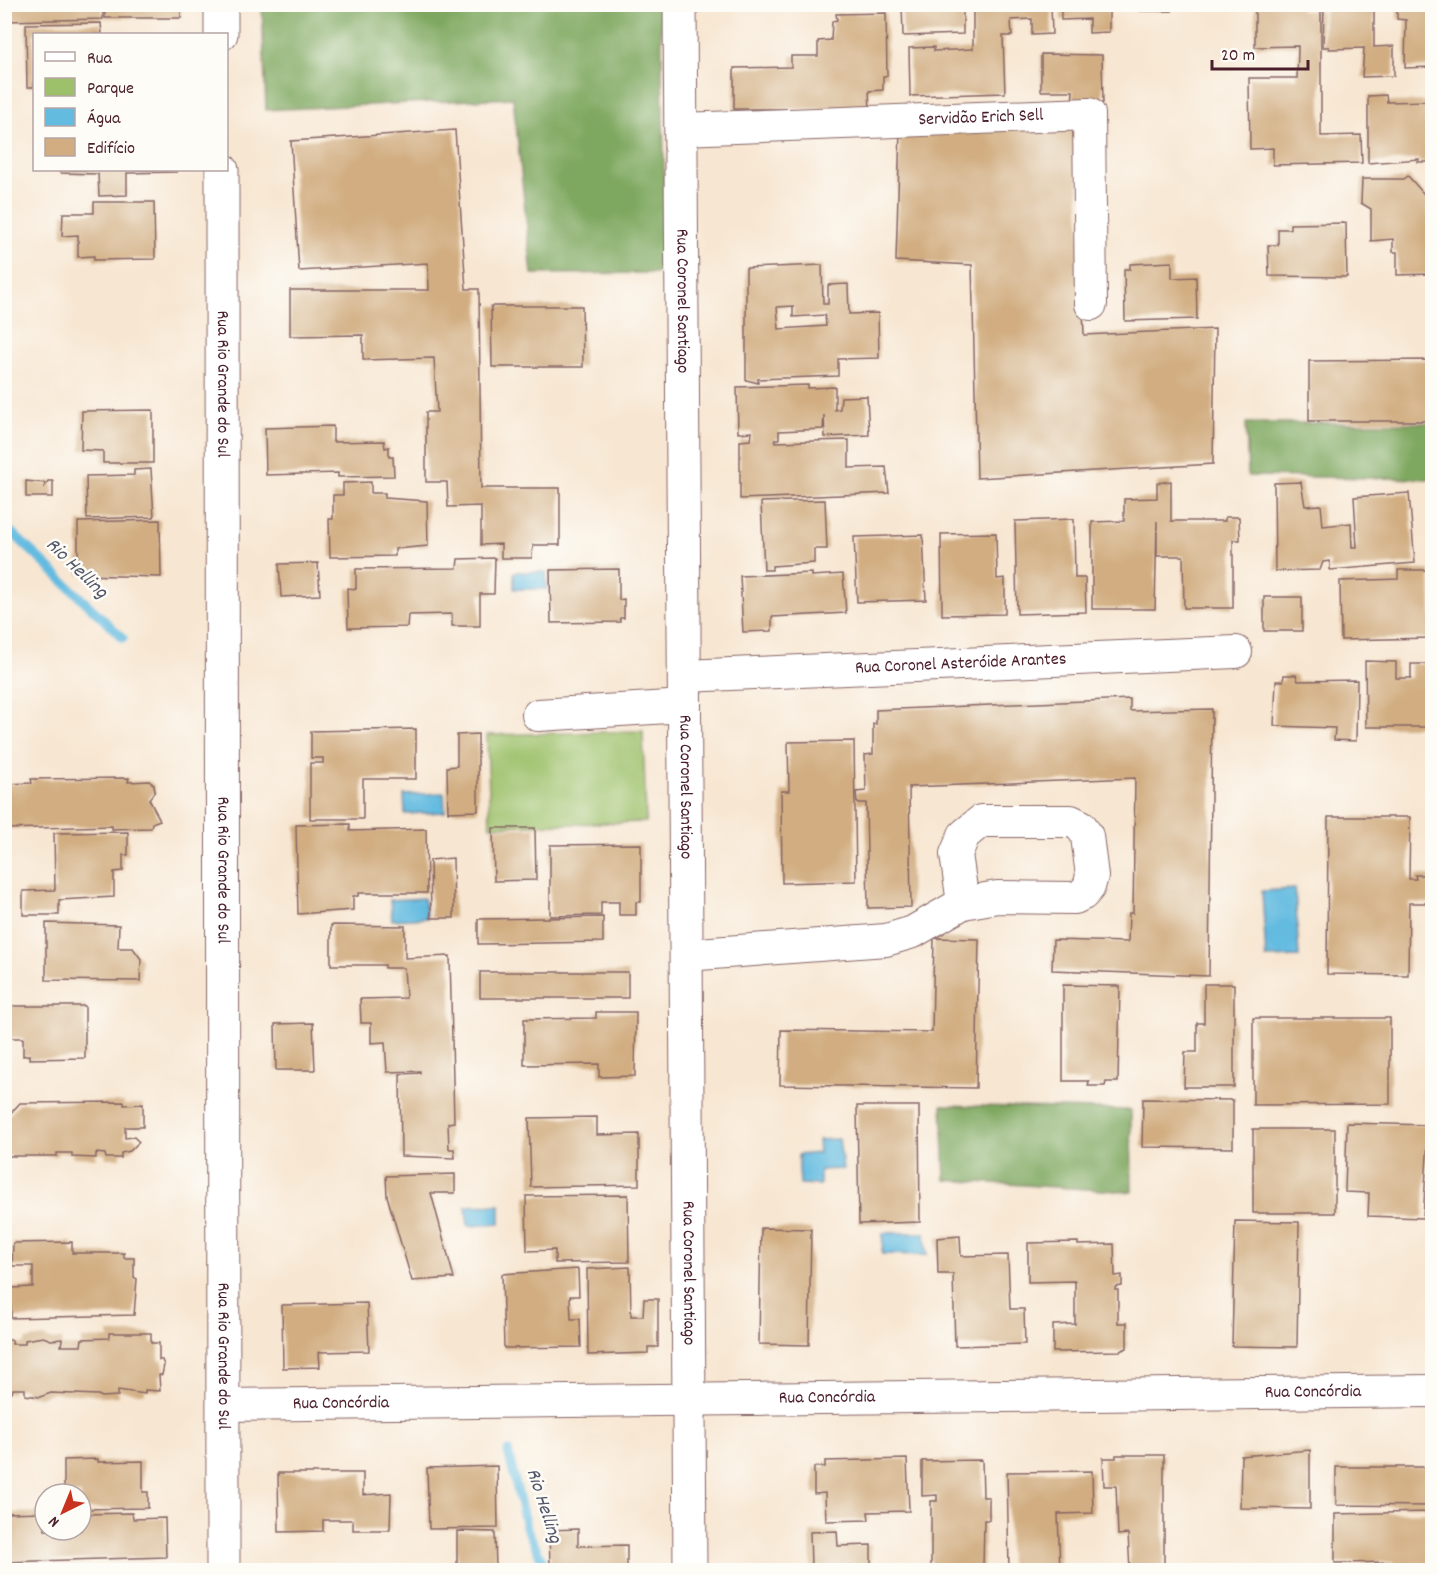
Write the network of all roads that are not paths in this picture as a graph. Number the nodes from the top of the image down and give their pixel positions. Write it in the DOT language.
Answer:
graph roads {
  1 [pos="221,4"];
  2 [pos="680,4"];
  3 [pos="221,33"];
  4 [pos="681,129"];
  5 [pos="222,171"];
  6 [pos="1091,304"];
  7 [pos="1236,652"];
  8 [pos="685,691"];
  9 [pos="538,715"];
  10 [pos="963,903"];
  11 [pos="686,955"];
  12 [pos="1432,1391"];
  13 [pos="689,1399"];
  14 [pos="223,1405"];
  15 [pos="223,1570"];
  16 [pos="690,1570"];
  1 -- 3 [label="main road"];
  2 -- 4 [label="main road, Rua Coronel Santiago"];
  4 -- 6 [label="street, Servidão Erich Sell"];
  4 -- 8 [label="main road, Rua Coronel Santiago"];
  5 -- 14 [label="main road, Rua Rio Grande do Sul"];
  7 -- 8 [label="street, Rua Coronel Asteróide Arantes"];
  8 -- 9 [label="street, Rua Coronel Asteróide Arantes"];
  8 -- 11 [label="main road, Rua Coronel Santiago"];
  10 -- 11 [label="street"];
  11 -- 13 [label="main road, Rua Coronel Santiago"];
  12 -- 13 [label="street, Rua Concórdia"];
  13 -- 14 [label="street, Rua Concórdia"];
  13 -- 16 [label="main road, Rua Coronel Santiago"];
  14 -- 15 [label="main road, Rua Rio Grande do Sul"];
}
